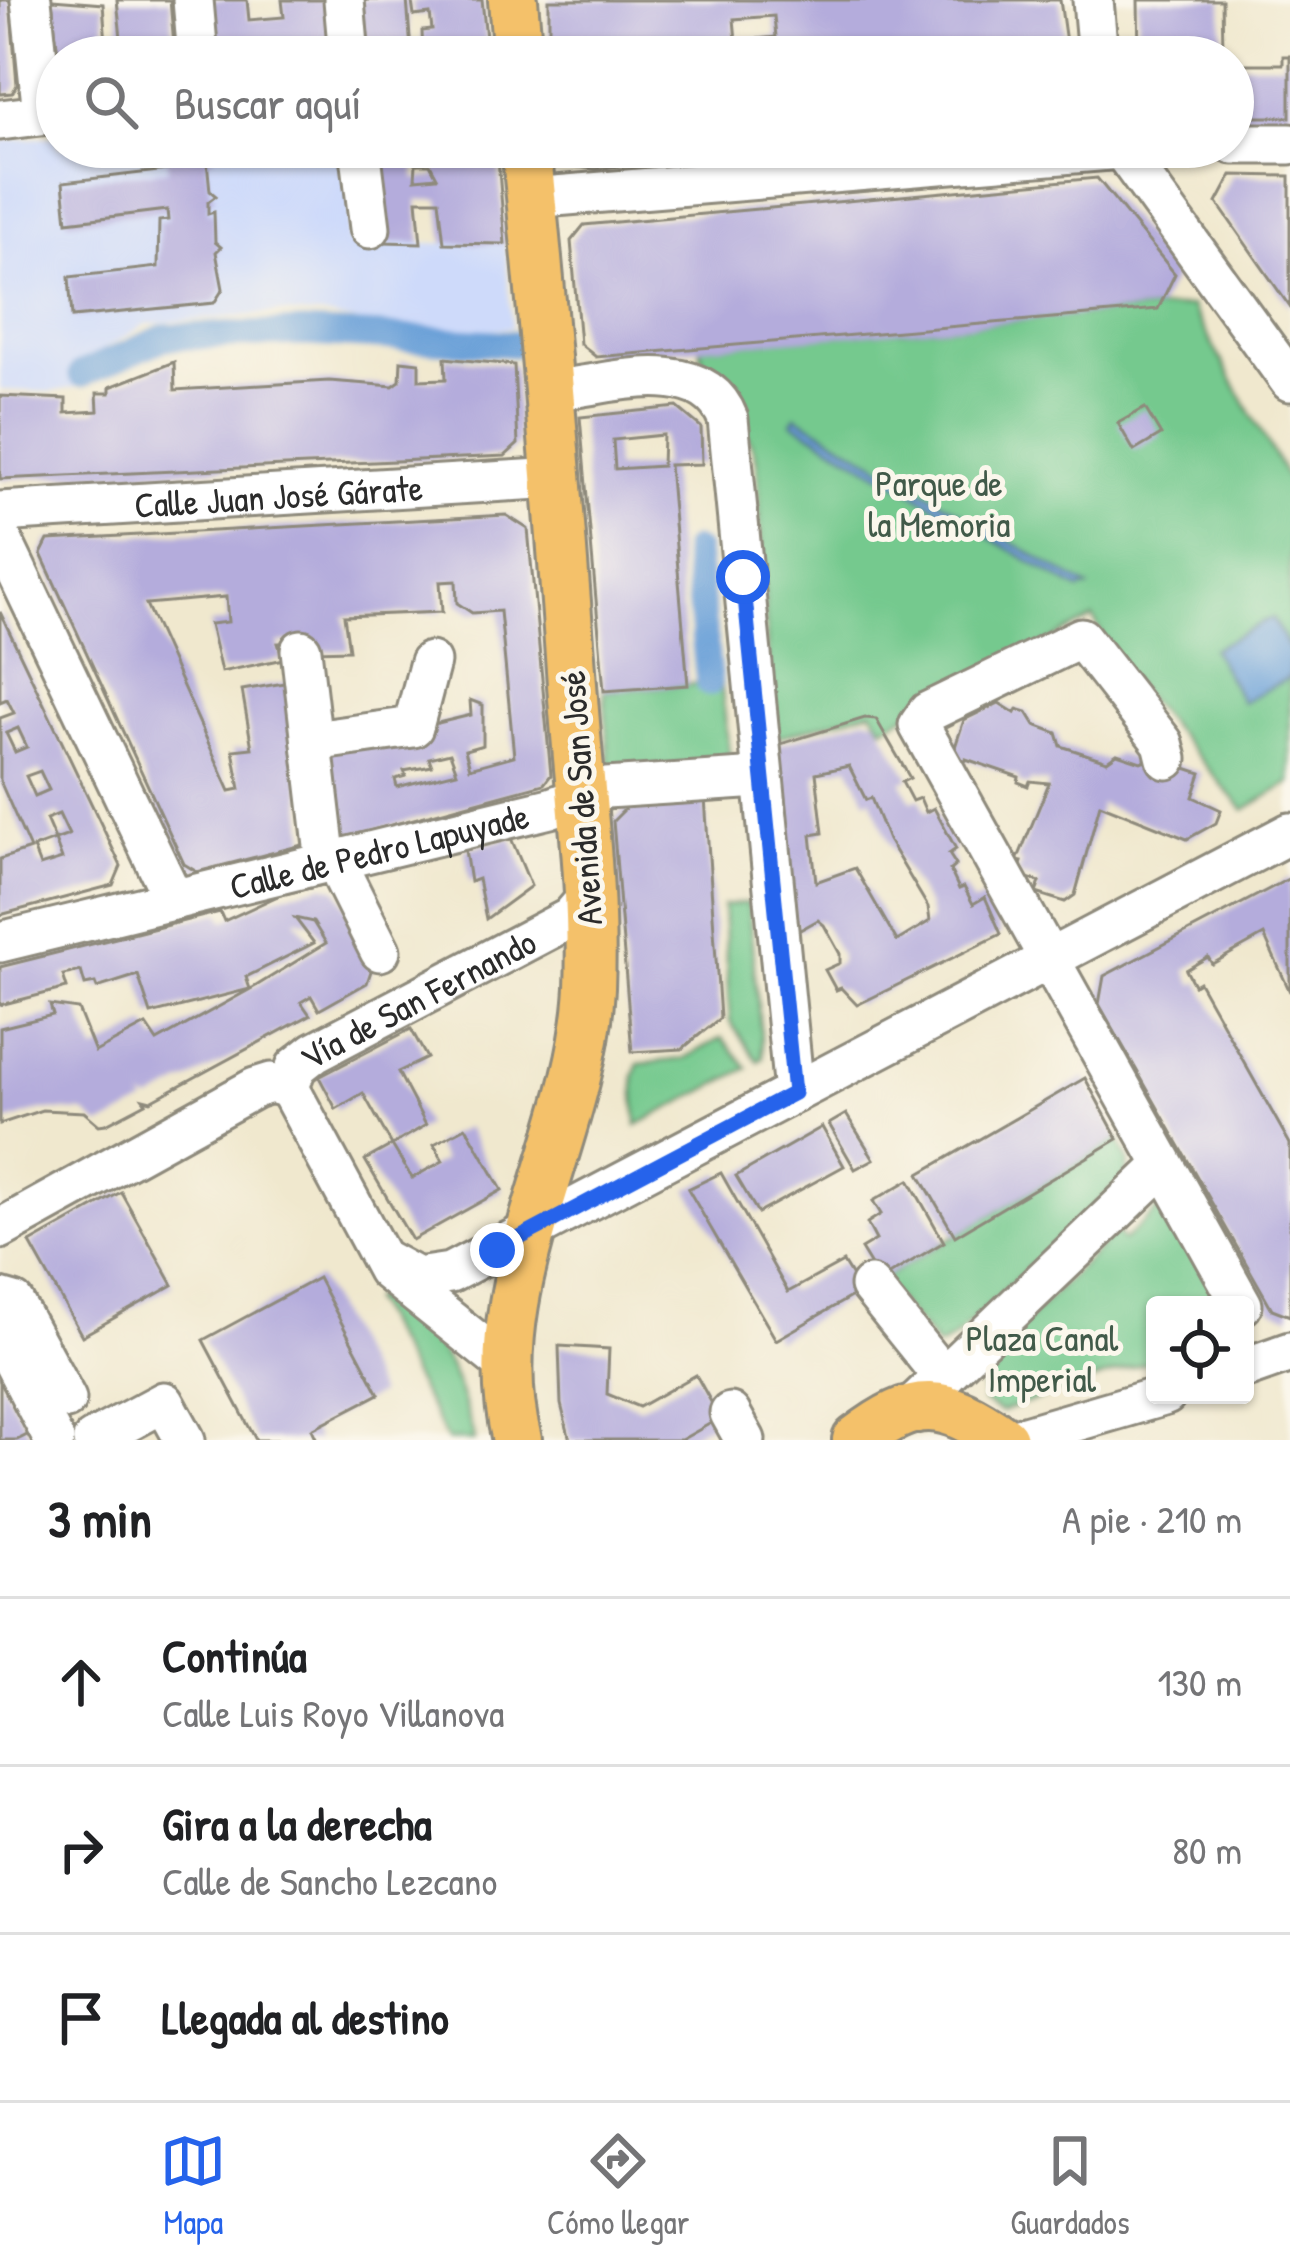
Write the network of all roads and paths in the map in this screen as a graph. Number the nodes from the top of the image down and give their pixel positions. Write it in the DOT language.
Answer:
graph roads {
  1 [pos="31,0"];
  2 [pos="193,0"];
  3 [pos="344,0"];
  4 [pos="513,0"];
  5 [pos="1094,0"];
  6 [pos="37,36"];
  7 [pos="196,36"];
  8 [pos="347,36"];
  9 [pos="516,36"];
  10 [pos="1097,36"];
  11 [pos="36,115"];
  12 [pos="0,120"];
  13 [pos="1254,144"];
  14 [pos="1290,144"];
  15 [pos="363,168"];
  16 [pos="528,168"];
  17 [pos="890,168"];
  18 [pos="1144,168"];
  19 [pos="531,198"];
  20 [pos="370,228"];
  21 [pos="1290,381"];
  22 [pos="550,391"];
  23 [pos="557,478"];
  24 [pos="0,512"];
  25 [pos="0,536"];
  26 [pos="301,650"];
  27 [pos="430,662"];
  28 [pos="314,741"];
  29 [pos="1167,759"];
  30 [pos="760,778"];
  31 [pos="580,794"];
  32 [pos="1290,833"];
  33 [pos="335,871"];
  34 [pos="590,896"];
  35 [pos="174,900"];
  36 [pos="0,942"];
  37 [pos="380,951"];
  38 [pos="1048,962"];
  39 [pos="289,1088"];
  40 [pos="794,1093"];
  41 [pos="1161,1168"];
  42 [pos="0,1229"];
  43 [pos="534,1230"];
  44 [pos="382,1259"];
  45 [pos="870,1286"];
  46 [pos="1236,1296"];
  47 [pos="0,1299"];
  48 [pos="0,1336"];
  49 [pos="975,1350"];
  50 [pos="1290,1352"];
  51 [pos="1254,1365"];
  52 [pos="508,1367"];
  53 [pos="926,1393"];
  54 [pos="66,1399"];
  55 [pos="1146,1404"];
  56 [pos="1096,1427"];
  57 [pos="997,1434"];
  58 [pos="54,1440"];
  59 [pos="92,1440"];
  60 [pos="184,1440"];
  61 [pos="517,1440"];
  62 [pos="857,1440"];
  1 -- 6 [label="street"];
  2 -- 7 [label="street"];
  3 -- 8 [label="street"];
  4 -- 9 [label="main road"];
  5 -- 10 [label="street"];
  11 -- 12 [label="street"];
  13 -- 14 [label="street"];
  15 -- 20 [label="street"];
  16 -- 19 [label="main road, Avenida de San José"];
  17 -- 19 [label="street"];
  18 -- 21 [label="street"];
  19 -- 22 [label="main road, Avenida de San José"];
  22 -- 23 [label="main road, Avenida de San José"];
  22 -- 30 [label="street"];
  23 -- 24 [label="street, Calle Juan José Gárate"];
  23 -- 31 [label="main road, Avenida de San José"];
  25 -- 35 [label="street"];
  26 -- 28 [label="street"];
  27 -- 28 [label="street"];
  28 -- 33 [label="street"];
  29 -- 38 [label="street"];
  30 -- 31 [label="street, Calle de Pedro Lapuyade"];
  30 -- 40 [label="street"];
  31 -- 33 [label="street, Calle de Pedro Lapuyade"];
  31 -- 34 [label="main road, Avenida de San José"];
  32 -- 38 [label="street"];
  33 -- 35 [label="street, Calle de Pedro Lapuyade"];
  33 -- 37 [label="street"];
  34 -- 39 [label="street, Vía de San Fernando"];
  34 -- 43 [label="main road, Avenida de San José"];
  35 -- 36 [label="street, Calle de Pedro Lapuyade"];
  38 -- 40 [label="street"];
  38 -- 41 [label="street"];
  39 -- 42 [label="street, Vía de San Fernando"];
  39 -- 44 [label="street"];
  40 -- 43 [label="street"];
  41 -- 46 [label="street"];
  41 -- 49 [label="street"];
  43 -- 44 [label="street"];
  43 -- 52 [label="main road, Avenida de San José"];
  44 -- 52 [label="street"];
  45 -- 53 [label="street"];
  47 -- 54 [label="street"];
  48 -- 58 [label="street"];
  49 -- 53 [label="street"];
  49 -- 57 [label="street"];
  50 -- 51 [label="street"];
  52 -- 61 [label="main road, Avenida de San José"];
  53 -- 57 [label="main road"];
  53 -- 62 [label="main road"];
  55 -- 56 [label="street"];
  56 -- 57 [label="street"];
  59 -- 60 [label="street"];
}
